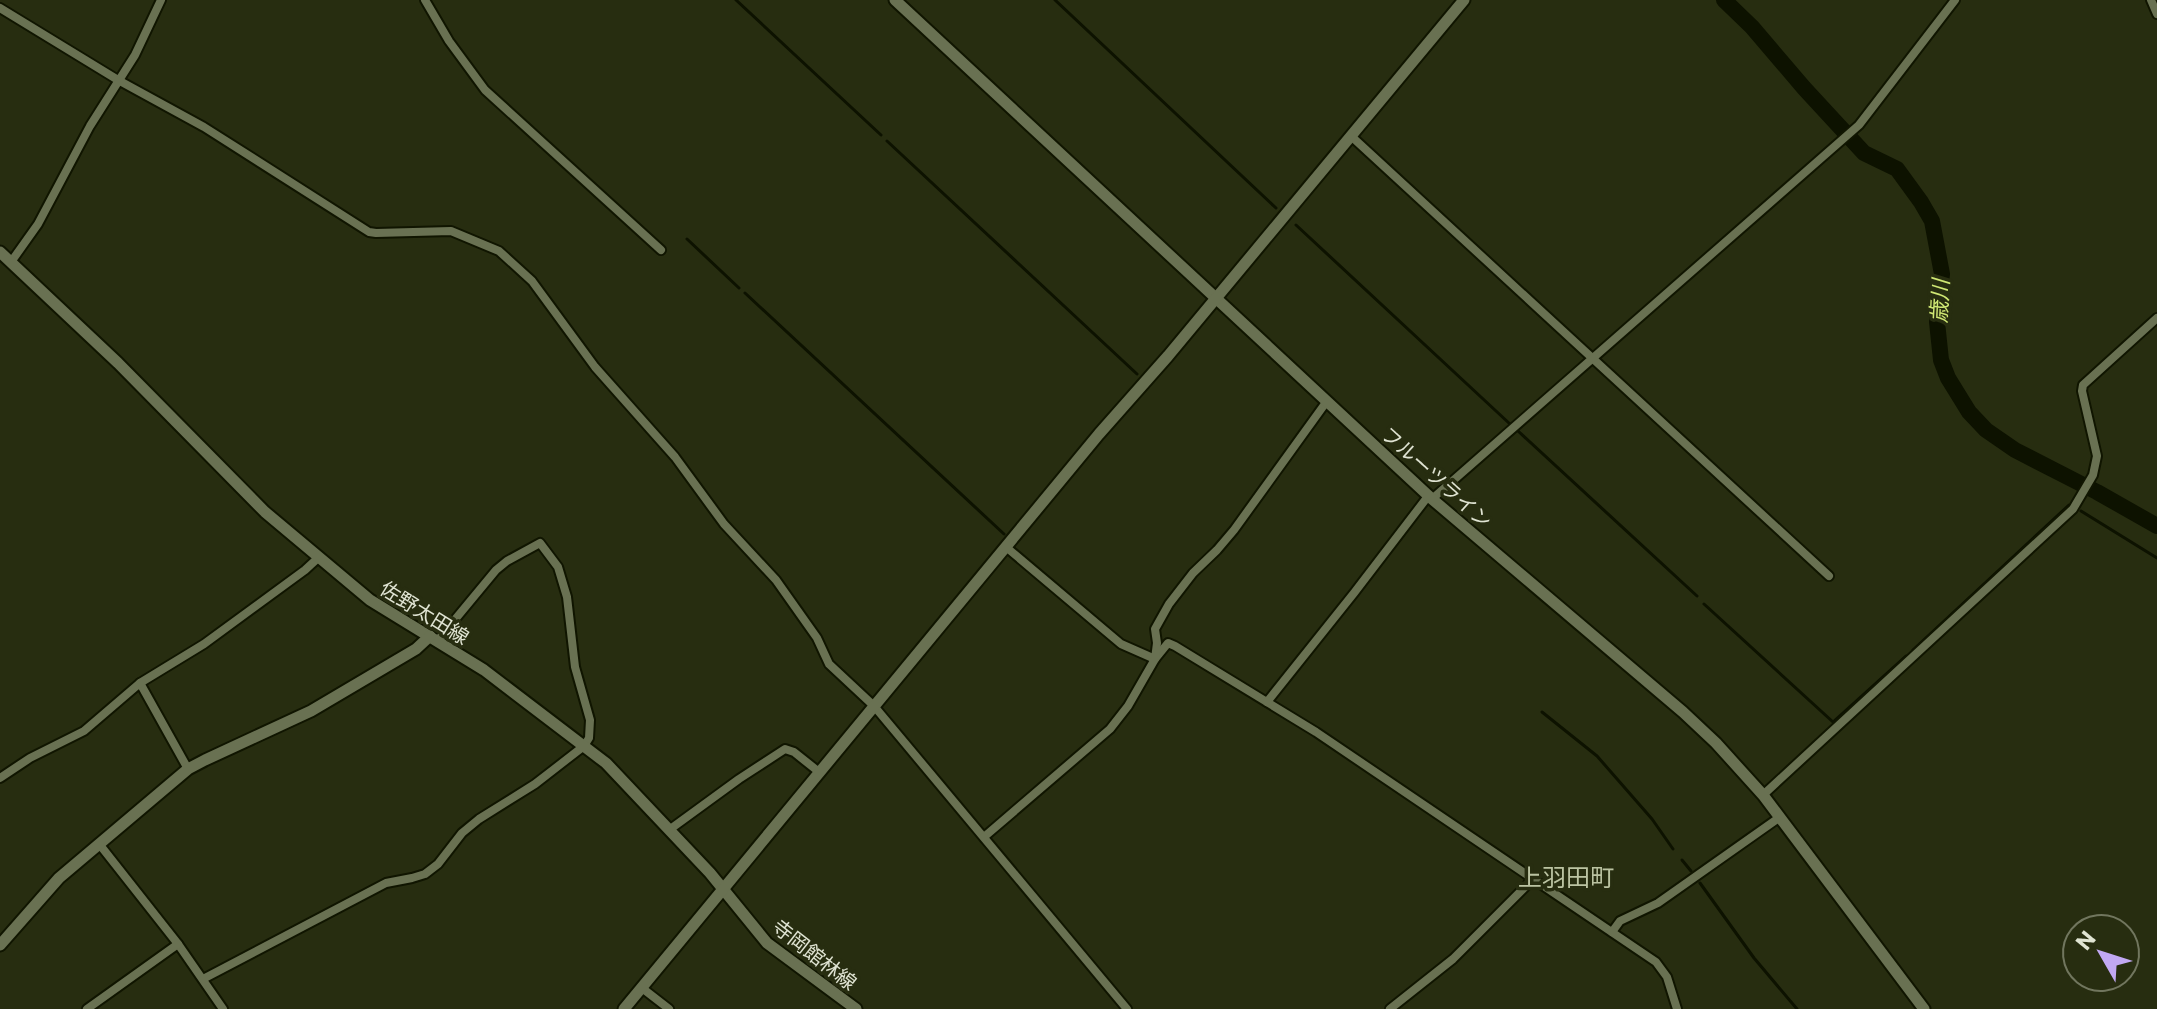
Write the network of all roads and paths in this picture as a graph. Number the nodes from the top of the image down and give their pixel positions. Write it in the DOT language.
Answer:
graph roads {
  1 [pos="161,0"];
  2 [pos="425,0"];
  3 [pos="895,0"];
  4 [pos="1464,0"];
  5 [pos="1955,0"];
  6 [pos="2151,0"];
  7 [pos="0,8"];
  8 [pos="2157,14"];
  9 [pos="118,80"];
  10 [pos="1351,136"];
  11 [pos="661,250"];
  12 [pos="0,252"];
  13 [pos="11,262"];
  14 [pos="1217,297"];
  15 [pos="2157,318"];
  16 [pos="1592,359"];
  17 [pos="1327,401"];
  18 [pos="1430,497"];
  19 [pos="1006,547"];
  20 [pos="318,558"];
  21 [pos="1829,576"];
  22 [pos="434,638"];
  23 [pos="1155,659"];
  24 [pos="140,683"];
  25 [pos="1267,702"];
  26 [pos="874,706"];
  27 [pos="584,746"];
  28 [pos="188,769"];
  29 [pos="819,772"];
  30 [pos="0,778"];
  31 [pos="1763,795"];
  32 [pos="1780,817"];
  33 [pos="669,830"];
  34 [pos="984,837"];
  35 [pos="100,845"];
  36 [pos="1534,878"];
  37 [pos="723,889"];
  38 [pos="1612,932"];
  39 [pos="178,944"];
  40 [pos="0,945"];
  41 [pos="203,979"];
  42 [pos="642,988"];
  43 [pos="87,1009"];
  44 [pos="223,1009"];
  45 [pos="624,1009"];
  46 [pos="669,1009"];
  47 [pos="856,1009"];
  48 [pos="1127,1009"];
  49 [pos="1390,1009"];
  50 [pos="1677,1009"];
  51 [pos="1924,1009"];
  1 -- 9 [label="street"];
  2 -- 11 [label="street"];
  3 -- 14 [label="street, フルーツライン"];
  4 -- 10 [label="street"];
  5 -- 16 [label="street"];
  6 -- 8 [label="street"];
  7 -- 9 [label="street"];
  9 -- 13 [label="street"];
  9 -- 26 [label="street"];
  10 -- 14 [label="street"];
  10 -- 16 [label="street"];
  12 -- 13 [label="street, 佐野太田線"];
  13 -- 20 [label="street, 佐野太田線"];
  14 -- 17 [label="street, フルーツライン"];
  14 -- 19 [label="street"];
  15 -- 31 [label="street"];
  16 -- 18 [label="street"];
  16 -- 21 [label="street"];
  17 -- 18 [label="street, フルーツライン"];
  17 -- 23 [label="street"];
  18 -- 25 [label="street"];
  18 -- 31 [label="street, フルーツライン"];
  19 -- 23 [label="street"];
  19 -- 26 [label="street"];
  20 -- 22 [label="street, 佐野太田線"];
  20 -- 24 [label="street"];
  22 -- 27 [label="street, 佐野太田線"];
  22 -- 27 [label="street"];
  22 -- 28 [label="street"];
  23 -- 25 [label="street"];
  23 -- 34 [label="street"];
  24 -- 28 [label="street"];
  24 -- 30 [label="street"];
  25 -- 36 [label="street"];
  26 -- 29 [label="street"];
  26 -- 34 [label="street"];
  27 -- 33 [label="street, 佐野太田線"];
  27 -- 41 [label="street"];
  28 -- 35 [label="street"];
  29 -- 33 [label="street"];
  29 -- 37 [label="street"];
  31 -- 32 [label="street, フルーツライン"];
  32 -- 38 [label="street"];
  32 -- 51 [label="street, フルーツライン"];
  33 -- 37 [label="street, 佐野太田線"];
  34 -- 48 [label="street"];
  35 -- 39 [label="street"];
  35 -- 40 [label="street"];
  36 -- 38 [label="street"];
  36 -- 49 [label="street"];
  37 -- 42 [label="street"];
  37 -- 47 [label="street, 寺岡館林線"];
  38 -- 50 [label="street"];
  39 -- 41 [label="street"];
  39 -- 43 [label="street"];
  41 -- 44 [label="street"];
  42 -- 45 [label="street"];
  42 -- 46 [label="street"];
}
